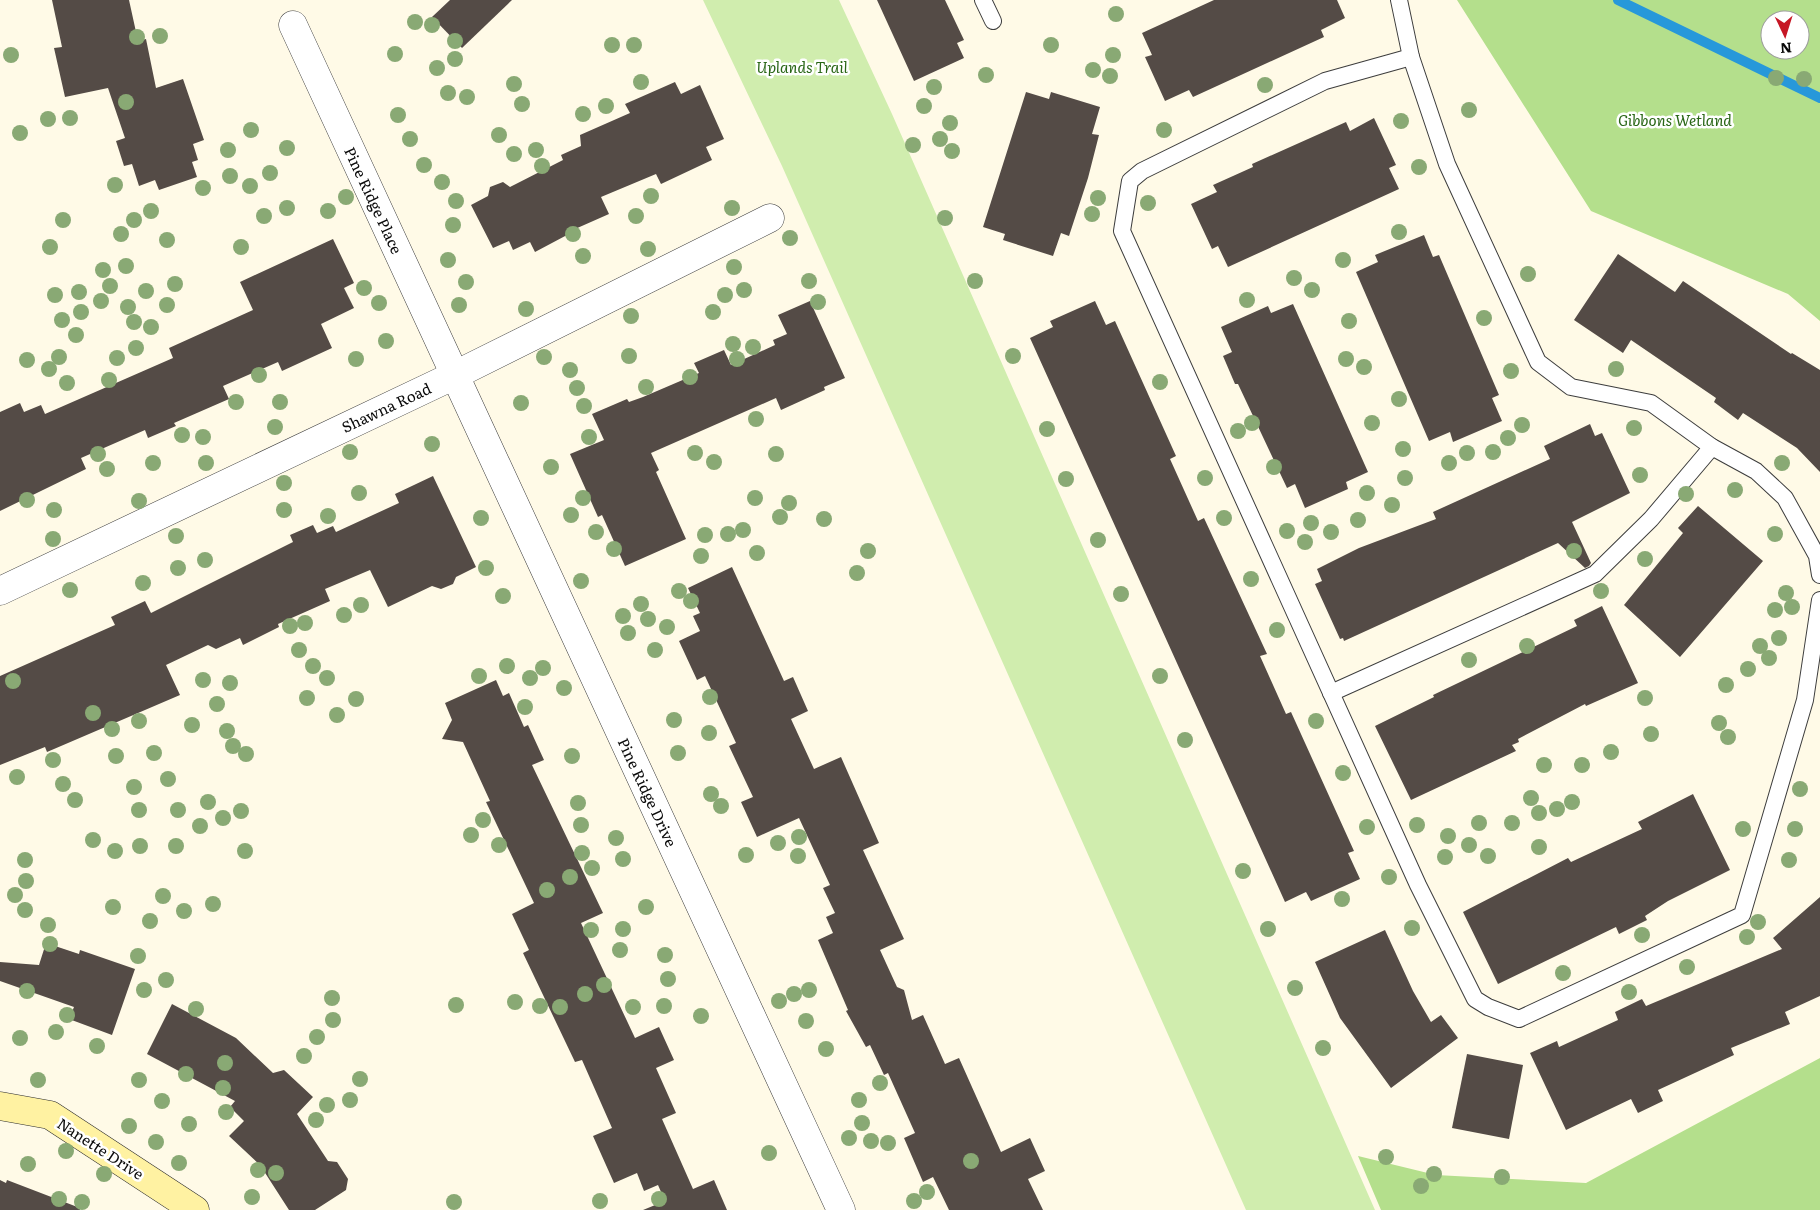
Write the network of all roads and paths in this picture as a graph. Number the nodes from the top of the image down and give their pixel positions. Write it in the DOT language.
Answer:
graph roads {
  1 [pos="983,0"];
  2 [pos="1399,0"];
  3 [pos="993,21"];
  4 [pos="293,25"];
  5 [pos="1411,57"];
  6 [pos="770,218"];
  7 [pos="455,375"];
  8 [pos="1712,447"];
  9 [pos="1820,575"];
  10 [pos="0,591"];
  11 [pos="1820,600"];
  12 [pos="1332,693"];
  13 [pos="0,1106"];
  14 [pos="195,1210"];
  15 [pos="840,1210"];
  1 -- 3 [label="lane"];
  2 -- 5 [label="lane"];
  4 -- 7 [label="street, Pine Ridge Place"];
  5 -- 8 [label="lane"];
  5 -- 12 [label="lane"];
  6 -- 7 [label="street, Shawna Road"];
  7 -- 10 [label="street, Shawna Road"];
  7 -- 15 [label="street, Pine Ridge Drive"];
  8 -- 9 [label="lane"];
  8 -- 12 [label="lane"];
  11 -- 12 [label="lane"];
  13 -- 14 [label="street, Nanette Drive"];
}
